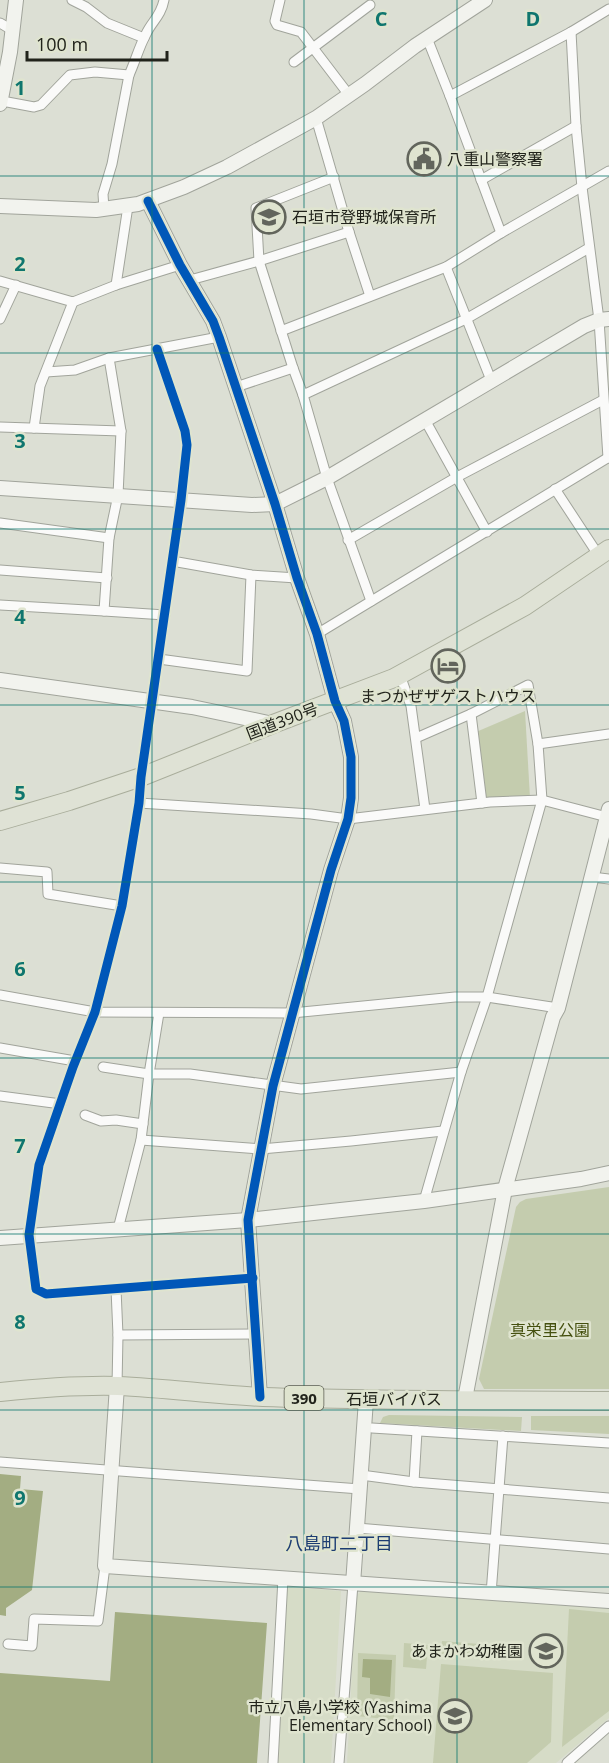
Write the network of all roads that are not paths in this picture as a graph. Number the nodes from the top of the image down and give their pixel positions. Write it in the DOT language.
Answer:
graph roads {
  1 [pos="16,0"];
  2 [pos="72,0"];
  3 [pos="164,0"];
  4 [pos="280,0"];
  5 [pos="485,0"];
  6 [pos="370,5"];
  7 [pos="609,9"];
  8 [pos="6,27"];
  9 [pos="571,32"];
  10 [pos="144,38"];
  11 [pos="427,38"];
  12 [pos="314,48"];
  13 [pos="294,62"];
  14 [pos="129,75"];
  15 [pos="349,95"];
  16 [pos="450,96"];
  17 [pos="1,103"];
  18 [pos="316,118"];
  19 [pos="576,126"];
  20 [pos="609,171"];
  21 [pos="334,177"];
  22 [pos="481,180"];
  23 [pos="582,187"];
  24 [pos="148,201"];
  25 [pos="0,206"];
  26 [pos="128,206"];
  27 [pos="104,209"];
  28 [pos="349,232"];
  29 [pos="501,233"];
  30 [pos="589,248"];
  31 [pos="259,261"];
  32 [pos="180,265"];
  33 [pos="446,267"];
  34 [pos="190,280"];
  35 [pos="0,281"];
  36 [pos="16,285"];
  37 [pos="116,285"];
  38 [pos="370,296"];
  39 [pos="73,302"];
  40 [pos="0,319"];
  41 [pos="466,319"];
  42 [pos="604,319"];
  43 [pos="281,331"];
  44 [pos="219,337"];
  45 [pos="157,349"];
  46 [pos="109,358"];
  47 [pos="293,369"];
  48 [pos="46,372"];
  49 [pos="492,380"];
  50 [pos="236,387"];
  51 [pos="303,395"];
  52 [pos="603,400"];
  53 [pos="425,420"];
  54 [pos="0,427"];
  55 [pos="34,428"];
  56 [pos="121,431"];
  57 [pos="608,458"];
  58 [pos="457,477"];
  59 [pos="327,478"];
  60 [pos="0,488"];
  61 [pos="555,489"];
  62 [pos="118,495"];
  63 [pos="181,500"];
  64 [pos="275,504"];
  65 [pos="0,523"];
  66 [pos="487,532"];
  67 [pos="110,538"];
  68 [pos="348,540"];
  69 [pos="604,553"];
  70 [pos="172,561"];
  71 [pos="0,570"];
  72 [pos="251,575"];
  73 [pos="107,578"];
  74 [pos="297,578"];
  75 [pos="371,601"];
  76 [pos="0,605"];
  77 [pos="104,611"];
  78 [pos="165,615"];
  79 [pos="317,634"];
  80 [pos="159,658"];
  81 [pos="399,675"];
  82 [pos="0,681"];
  83 [pos="153,701"];
  84 [pos="336,701"];
  85 [pos="471,714"];
  86 [pos="273,724"];
  87 [pos="609,734"];
  88 [pos="416,738"];
  89 [pos="538,744"];
  90 [pos="141,777"];
  91 [pos="542,800"];
  92 [pos="139,803"];
  93 [pos="482,803"];
  94 [pos="425,809"];
  95 [pos="608,813"];
  96 [pos="348,819"];
  97 [pos="0,821"];
  98 [pos="0,868"];
  99 [pos="592,877"];
  100 [pos="609,879"];
  101 [pos="122,906"];
  102 [pos="0,994"];
  103 [pos="487,997"];
  104 [pos="558,1008"];
  105 [pos="95,1012"];
  106 [pos="159,1013"];
  107 [pos="292,1013"];
  108 [pos="0,1048"];
  109 [pos="75,1061"];
  110 [pos="103,1067"];
  111 [pos="460,1072"];
  112 [pos="149,1074"];
  113 [pos="273,1086"];
  114 [pos="0,1096"];
  115 [pos="61,1104"];
  116 [pos="85,1115"];
  117 [pos="143,1124"];
  118 [pos="443,1131"];
  119 [pos="141,1140"];
  120 [pos="261,1149"];
  121 [pos="609,1173"];
  122 [pos="505,1189"];
  123 [pos="424,1201"];
  124 [pos="248,1220"];
  125 [pos="118,1229"];
  126 [pos="29,1235"];
  127 [pos="0,1238"];
  128 [pos="253,1278"];
  129 [pos="116,1289"];
  130 [pos="255,1334"];
  131 [pos="118,1335"];
  132 [pos="117,1386"];
  133 [pos="0,1392"];
  134 [pos="260,1397"];
  135 [pos="465,1399"];
  136 [pos="366,1400"];
  137 [pos="609,1401"];
  138 [pos="372,1428"];
  139 [pos="417,1431"];
  140 [pos="503,1436"];
  141 [pos="609,1443"];
  142 [pos="0,1462"];
  143 [pos="112,1470"];
  144 [pos="360,1482"];
  145 [pos="414,1482"];
  146 [pos="498,1488"];
  147 [pos="609,1498"];
  148 [pos="357,1528"];
  149 [pos="495,1539"];
  150 [pos="609,1549"];
  151 [pos="105,1566"];
  152 [pos="283,1578"];
  153 [pos="353,1584"];
  154 [pos="491,1594"];
  155 [pos="609,1602"];
  156 [pos="8,1644"];
  157 [pos="609,1726"];
  158 [pos="273,1763"];
  159 [pos="339,1763"];
  160 [pos="567,1763"];
  1 -- 8 [label="street"];
  2 -- 10 [label="street"];
  3 -- 10 [label="street"];
  4 -- 12 [label="street"];
  5 -- 11 [label="street"];
  6 -- 12 [label="street"];
  7 -- 9 [label="street"];
  8 -- 17 [label="street"];
  9 -- 16 [label="street"];
  9 -- 19 [label="street"];
  10 -- 14 [label="street"];
  11 -- 15 [label="street"];
  11 -- 16 [label="street"];
  12 -- 13 [label="street"];
  12 -- 15 [label="street"];
  14 -- 17 [label="street"];
  14 -- 27 [label="street"];
  15 -- 18 [label="street"];
  16 -- 22 [label="street"];
  18 -- 21 [label="street"];
  18 -- 24 [label="street"];
  19 -- 22 [label="street"];
  19 -- 23 [label="street"];
  20 -- 23 [label="street"];
  21 -- 28 [label="street"];
  21 -- 31 [label="street"];
  22 -- 29 [label="street"];
  23 -- 29 [label="street"];
  23 -- 30 [label="street"];
  24 -- 26 [label="street"];
  24 -- 32 [label="street"];
  25 -- 27 [label="street"];
  26 -- 27 [label="street"];
  26 -- 37 [label="street"];
  28 -- 31 [label="street"];
  28 -- 38 [label="street"];
  29 -- 33 [label="street"];
  30 -- 41 [label="street"];
  30 -- 42 [label="street"];
  31 -- 34 [label="street"];
  31 -- 43 [label="street"];
  32 -- 34 [label="street"];
  32 -- 37 [label="street"];
  33 -- 38 [label="street"];
  33 -- 41 [label="street"];
  34 -- 44 [label="street"];
  35 -- 36 [label="street"];
  36 -- 39 [label="street"];
  36 -- 40 [label="street"];
  37 -- 39 [label="street"];
  38 -- 43 [label="street"];
  39 -- 48 [label="street"];
  41 -- 49 [label="street"];
  41 -- 51 [label="street"];
  42 -- 49 [label="street"];
  42 -- 52 [label="street"];
  43 -- 47 [label="street"];
  44 -- 45 [label="street"];
  44 -- 50 [label="street"];
  45 -- 46 [label="street"];
  45 -- 63 [label="street"];
  46 -- 48 [label="street"];
  46 -- 56 [label="street"];
  47 -- 50 [label="street"];
  47 -- 51 [label="street"];
  48 -- 55 [label="street"];
  49 -- 53 [label="street"];
  50 -- 64 [label="street"];
  51 -- 59 [label="street"];
  52 -- 57 [label="street"];
  52 -- 58 [label="street"];
  53 -- 58 [label="street"];
  53 -- 59 [label="street"];
  54 -- 55 [label="street"];
  55 -- 56 [label="street"];
  56 -- 62 [label="street"];
  57 -- 61 [label="street"];
  58 -- 66 [label="street"];
  58 -- 68 [label="street"];
  59 -- 64 [label="street"];
  59 -- 68 [label="street"];
  60 -- 62 [label="street"];
  61 -- 66 [label="street"];
  61 -- 69 [label="street"];
  62 -- 63 [label="street"];
  62 -- 67 [label="street"];
  63 -- 64 [label="street"];
  63 -- 70 [label="street"];
  64 -- 74 [label="street"];
  65 -- 67 [label="street"];
  66 -- 75 [label="street"];
  67 -- 73 [label="street"];
  68 -- 75 [label="street"];
  69 -- 81 [label="highway, 国道390号"];
  70 -- 72 [label="street"];
  70 -- 78 [label="street"];
  71 -- 73 [label="street"];
  72 -- 74 [label="street"];
  72 -- 80 [label="street"];
  73 -- 77 [label="street"];
  74 -- 79 [label="street"];
  75 -- 79 [label="street"];
  76 -- 77 [label="street"];
  77 -- 78 [label="street"];
  78 -- 80 [label="street"];
  79 -- 84 [label="street"];
  80 -- 83 [label="street"];
  81 -- 84 [label="highway, 国道390号"];
  81 -- 88 [label="street"];
  82 -- 83 [label="street"];
  83 -- 86 [label="street"];
  83 -- 90 [label="street"];
  84 -- 86 [label="highway, 国道390号"];
  84 -- 96 [label="street"];
  85 -- 88 [label="street"];
  85 -- 89 [label="street"];
  85 -- 93 [label="street"];
  86 -- 90 [label="highway, 国道390号"];
  87 -- 89 [label="street"];
  88 -- 94 [label="street"];
  89 -- 91 [label="street"];
  90 -- 92 [label="street"];
  90 -- 97 [label="highway, 国道390号"];
  91 -- 93 [label="street"];
  91 -- 95 [label="street"];
  91 -- 103 [label="street"];
  92 -- 96 [label="street"];
  92 -- 101 [label="street"];
  93 -- 94 [label="street"];
  94 -- 96 [label="street"];
  95 -- 99 [label="street"];
  96 -- 107 [label="street"];
  98 -- 101 [label="street"];
  99 -- 100 [label="street"];
  99 -- 104 [label="street"];
  101 -- 105 [label="street"];
  102 -- 105 [label="street"];
  103 -- 104 [label="street"];
  103 -- 107 [label="street"];
  103 -- 111 [label="street"];
  104 -- 122 [label="street"];
  105 -- 106 [label="street"];
  105 -- 109 [label="street"];
  106 -- 107 [label="street"];
  106 -- 112 [label="street"];
  107 -- 113 [label="street"];
  108 -- 109 [label="street"];
  109 -- 115 [label="street"];
  110 -- 112 [label="street"];
  111 -- 113 [label="street"];
  111 -- 118 [label="street"];
  112 -- 113 [label="street"];
  112 -- 117 [label="street"];
  113 -- 120 [label="street"];
  114 -- 115 [label="street"];
  115 -- 126 [label="street"];
  116 -- 117 [label="street"];
  117 -- 119 [label="street"];
  118 -- 120 [label="street"];
  118 -- 123 [label="street"];
  119 -- 120 [label="street"];
  119 -- 125 [label="street"];
  120 -- 124 [label="street"];
  121 -- 122 [label="street"];
  122 -- 123 [label="street"];
  122 -- 135 [label="street"];
  123 -- 124 [label="street"];
  124 -- 125 [label="street"];
  124 -- 128 [label="street"];
  125 -- 126 [label="street"];
  126 -- 127 [label="street"];
  126 -- 129 [label="street"];
  128 -- 129 [label="street"];
  128 -- 130 [label="street"];
  129 -- 131 [label="street"];
  130 -- 131 [label="street"];
  130 -- 134 [label="street"];
  131 -- 132 [label="street"];
  132 -- 133 [label="highway, 石垣バイパス / 390"];
  132 -- 134 [label="highway, 石垣バイパス / 390"];
  132 -- 143 [label="street"];
  134 -- 136 [label="highway, 石垣バイパス / 390"];
  135 -- 136 [label="highway, 石垣バイパス / 390"];
  135 -- 137 [label="highway, 石垣バイパス / 390"];
  136 -- 144 [label="street"];
  138 -- 139 [label="street"];
  139 -- 140 [label="street"];
  139 -- 145 [label="street"];
  140 -- 141 [label="street"];
  140 -- 146 [label="street"];
  142 -- 143 [label="street"];
  143 -- 144 [label="street"];
  143 -- 151 [label="street"];
  144 -- 145 [label="street"];
  144 -- 148 [label="street"];
  145 -- 146 [label="street"];
  146 -- 147 [label="street"];
  146 -- 149 [label="street"];
  148 -- 149 [label="street"];
  148 -- 153 [label="street"];
  149 -- 150 [label="street"];
  149 -- 154 [label="street"];
  151 -- 152 [label="street"];
  151 -- 156 [label="street"];
  152 -- 153 [label="street"];
  152 -- 158 [label="street"];
  153 -- 154 [label="street"];
  153 -- 159 [label="street"];
  154 -- 155 [label="street"];
  157 -- 160 [label="street"];
}
